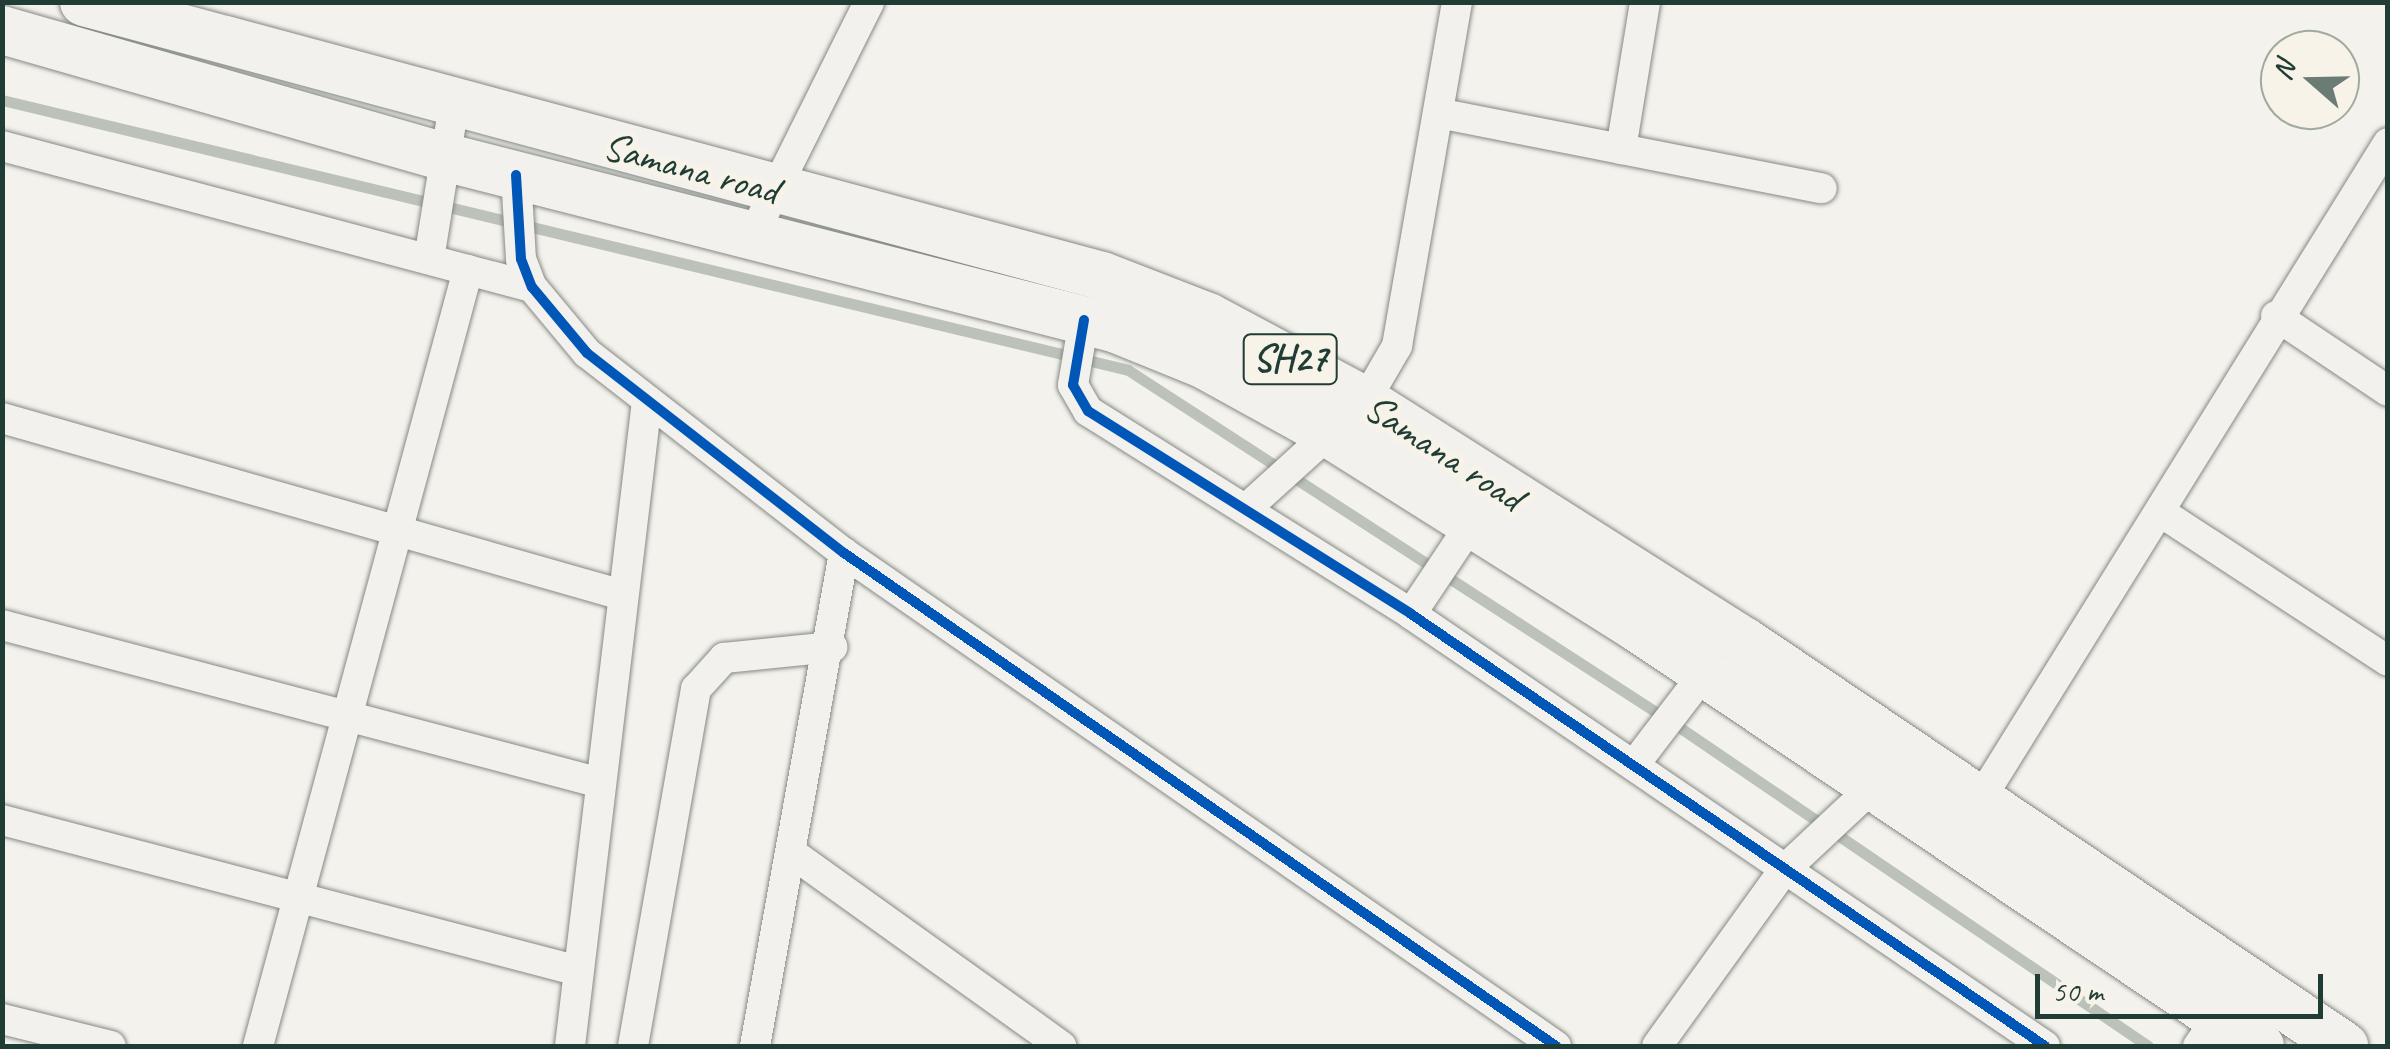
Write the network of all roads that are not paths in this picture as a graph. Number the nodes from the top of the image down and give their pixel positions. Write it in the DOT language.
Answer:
graph roads {
  1 [pos="84,2"];
  2 [pos="869,2"];
  3 [pos="1458,2"];
  4 [pos="1645,2"];
  5 [pos="153,12"];
  6 [pos="2,30"];
  7 [pos="454,104"];
  8 [pos="1438,113"];
  9 [pos="2388,143"];
  10 [pos="2,146"];
  11 [pos="1621,148"];
  12 [pos="442,175"];
  13 [pos="1822,188"];
  14 [pos="779,192"];
  15 [pos="516,198"];
  16 [pos="752,237"];
  17 [pos="429,259"];
  18 [pos="468,270"];
  19 [pos="527,273"];
  20 [pos="2276,316"];
  21 [pos="1078,355"];
  22 [pos="2388,391"];
  23 [pos="646,401"];
  24 [pos="1364,401"];
  25 [pos="2,418"];
  26 [pos="1330,434"];
  27 [pos="1258,498"];
  28 [pos="2162,514"];
  29 [pos="398,532"];
  30 [pos="1460,541"];
  31 [pos="844,553"];
  32 [pos="622,595"];
  33 [pos="1412,614"];
  34 [pos="2,624"];
  35 [pos="832,646"];
  36 [pos="2388,662"];
  37 [pos="1704,672"];
  38 [pos="348,714"];
  39 [pos="1652,742"];
  40 [pos="601,784"];
  41 [pos="1876,784"];
  42 [pos="1981,798"];
  43 [pos="2,820"];
  44 [pos="793,854"];
  45 [pos="1784,870"];
  46 [pos="299,898"];
  47 [pos="579,971"];
  48 [pos="2,1018"];
  49 [pos="2208,1032"];
  50 [pos="111,1046"];
  51 [pos="258,1046"];
  52 [pos="570,1046"];
  53 [pos="633,1046"];
  54 [pos="756,1046"];
  55 [pos="1061,1046"];
  56 [pos="1556,1046"];
  57 [pos="1658,1046"];
  58 [pos="2045,1046"];
  59 [pos="2260,1046"];
  60 [pos="2344,1046"];
  1 -- 5 [label="main road, Samana road / SH27"];
  2 -- 14 [label="street"];
  3 -- 8 [label="street"];
  4 -- 11 [label="street"];
  5 -- 7 [label="main road, Samana road / SH27"];
  6 -- 12 [label="main road, Samana road / SH27"];
  7 -- 12 [label="street"];
  7 -- 14 [label="main road, Samana road / SH27"];
  8 -- 11 [label="street"];
  8 -- 24 [label="street"];
  9 -- 20 [label="street"];
  10 -- 17 [label="street"];
  11 -- 13 [label="street"];
  12 -- 15 [label="main road, Samana road / SH27"];
  12 -- 17 [label="street"];
  14 -- 16 [label="street"];
  14 -- 24 [label="main road, Samana road / SH27"];
  15 -- 16 [label="main road, Samana road / SH27"];
  15 -- 19 [label="street"];
  16 -- 21 [label="main road, Samana road / SH27"];
  17 -- 18 [label="street"];
  18 -- 19 [label="street"];
  18 -- 29 [label="street"];
  19 -- 23 [label="street"];
  20 -- 22 [label="street"];
  20 -- 28 [label="street"];
  21 -- 26 [label="main road, Samana road / SH27"];
  21 -- 27 [label="street"];
  23 -- 31 [label="street"];
  23 -- 32 [label="street"];
  24 -- 26 [label="street"];
  24 -- 42 [label="main road, Samana road / SH27"];
  25 -- 29 [label="street"];
  26 -- 27 [label="street"];
  26 -- 30 [label="main road, Samana road / SH27"];
  27 -- 33 [label="street"];
  28 -- 36 [label="street"];
  28 -- 42 [label="street"];
  29 -- 32 [label="street"];
  29 -- 38 [label="street"];
  30 -- 33 [label="street"];
  30 -- 37 [label="main road, Samana road / SH27"];
  31 -- 35 [label="street"];
  31 -- 56 [label="street"];
  32 -- 40 [label="street"];
  33 -- 39 [label="street"];
  34 -- 38 [label="street"];
  35 -- 44 [label="street"];
  35 -- 53 [label="street"];
  37 -- 39 [label="street"];
  37 -- 41 [label="main road, Samana road / SH27"];
  38 -- 40 [label="street"];
  38 -- 46 [label="street"];
  39 -- 45 [label="street"];
  40 -- 47 [label="street"];
  41 -- 45 [label="street"];
  41 -- 49 [label="main road, Samana road / SH27"];
  42 -- 60 [label="main road, Samana road / SH27"];
  43 -- 46 [label="street"];
  44 -- 54 [label="street"];
  44 -- 55 [label="street"];
  45 -- 57 [label="street"];
  45 -- 58 [label="street"];
  46 -- 47 [label="street"];
  46 -- 51 [label="street"];
  47 -- 52 [label="street"];
  48 -- 50 [label="street"];
  49 -- 59 [label="main road, Samana road / SH27"];
}
